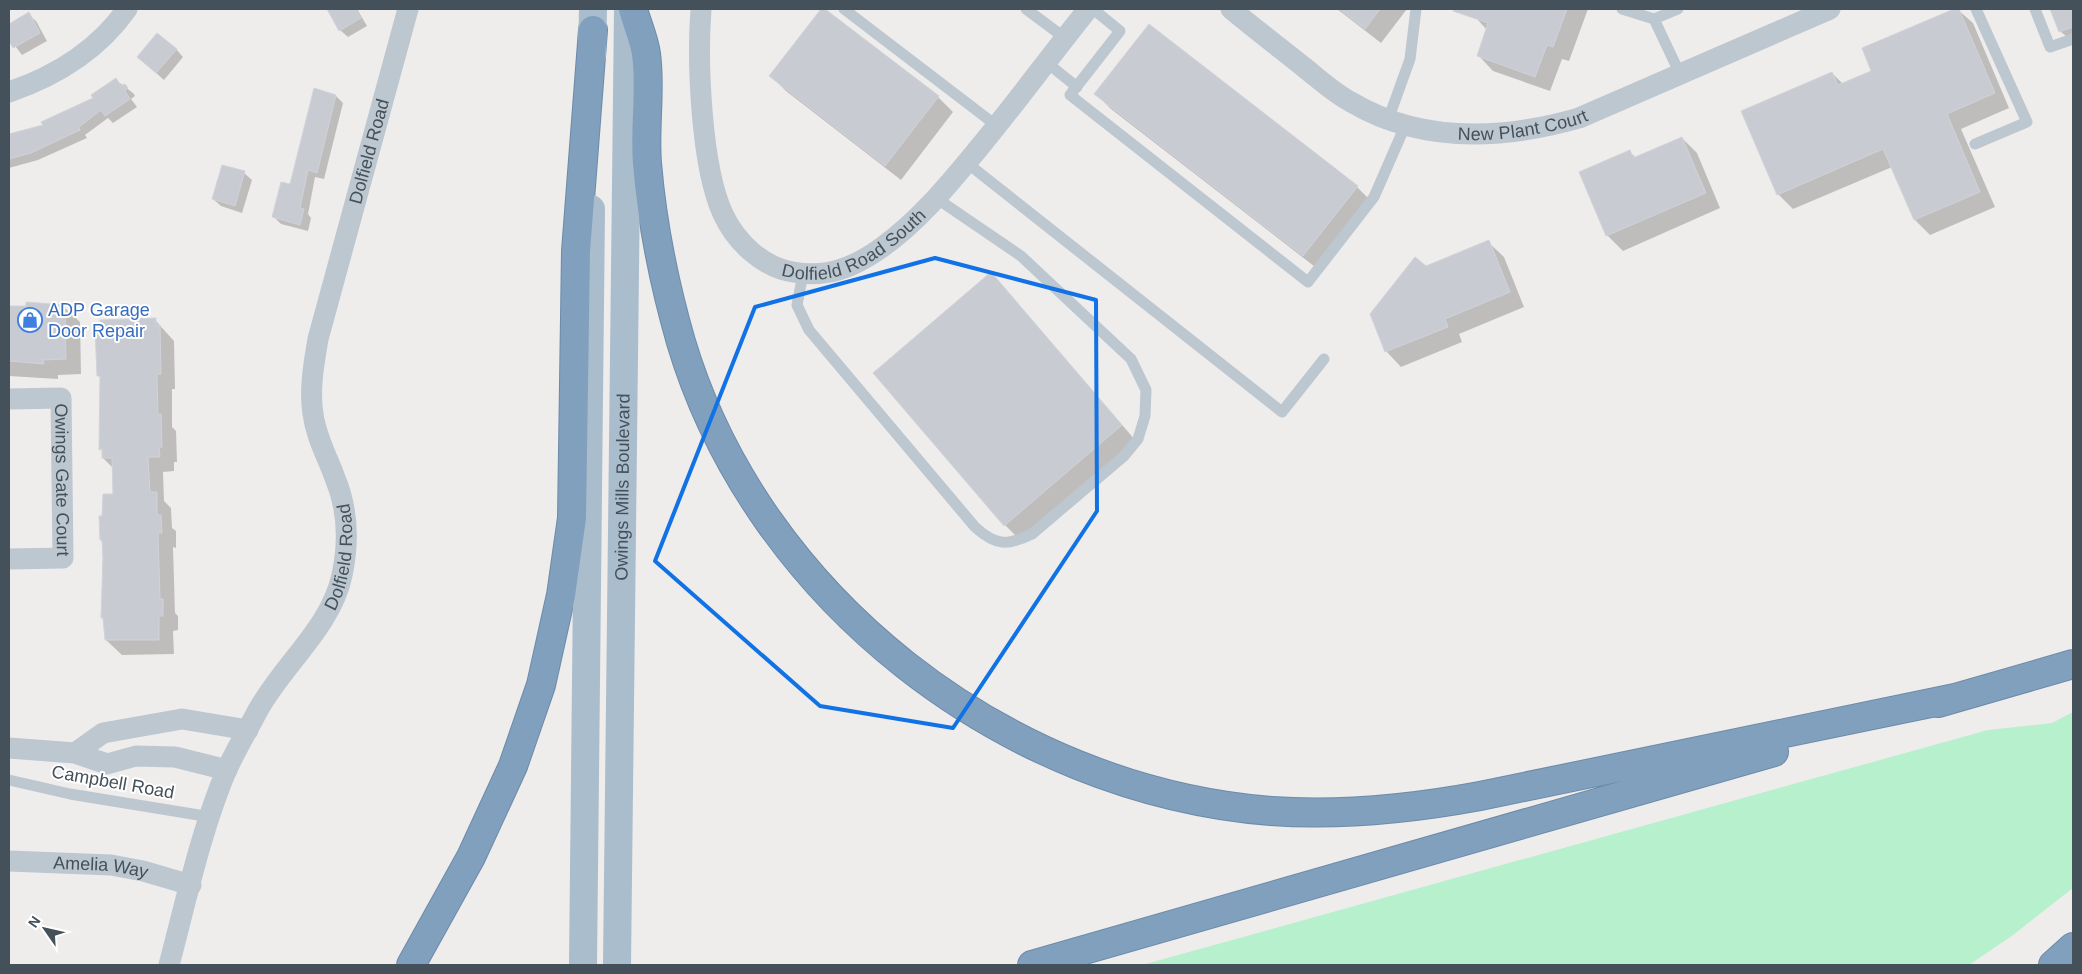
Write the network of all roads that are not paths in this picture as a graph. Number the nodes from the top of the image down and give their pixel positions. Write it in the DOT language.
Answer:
graph roads {
  1 [pos="128,9"];
  2 [pos="408,9"];
  3 [pos="609,9"];
  4 [pos="628,9"];
  5 [pos="633,9"];
  6 [pos="701,9"];
  7 [pos="844,9"];
  8 [pos="1026,9"];
  9 [pos="1088,9"];
  10 [pos="1093,9"];
  11 [pos="1230,9"];
  12 [pos="1416,9"];
  13 [pos="1622,9"];
  14 [pos="1678,9"];
  15 [pos="1830,9"];
  16 [pos="1976,9"];
  17 [pos="2035,9"];
  18 [pos="593,19"];
  19 [pos="1654,19"];
  20 [pos="1065,38"];
  21 [pos="2073,39"];
  22 [pos="1046,62"];
  23 [pos="1680,74"];
  24 [pos="1077,87"];
  25 [pos="9,92"];
  26 [pos="1396,123"];
  27 [pos="997,126"];
  28 [pos="1975,144"];
  29 [pos="967,163"];
  30 [pos="936,198"];
  31 [pos="803,274"];
  32 [pos="1324,359"];
  33 [pos="9,399"];
  34 [pos="621,544"];
  35 [pos="9,559"];
  36 [pos="2073,664"];
  37 [pos="1955,698"];
  38 [pos="134,728"];
  39 [pos="248,730"];
  40 [pos="9,748"];
  41 [pos="75,753"];
  42 [pos="136,756"];
  43 [pos="227,770"];
  44 [pos="9,780"];
  45 [pos="211,817"];
  46 [pos="9,860"];
  47 [pos="190,885"];
  48 [pos="2073,947"];
  49 [pos="169,965"];
  50 [pos="412,965"];
  51 [pos="583,965"];
  52 [pos="617,965"];
  53 [pos="1032,965"];
  54 [pos="2053,965"];
  1 -- 25 [label="street"];
  2 -- 39 [label="street, Dolfield Road"];
  3 -- 34 [label="main road"];
  4 -- 34 [label="main road, Owings Mills Boulevard"];
  5 -- 37 [label="highway"];
  6 -- 31 [label="street, Dolfield Road South"];
  7 -- 27 [label="lane"];
  8 -- 20 [label="lane"];
  9 -- 20 [label="street, Dolfield Road South"];
  10 -- 24 [label="lane"];
  11 -- 26 [label="street, New Plant Court"];
  12 -- 26 [label="lane"];
  13 -- 19 [label="lane"];
  14 -- 19 [label="lane"];
  15 -- 23 [label="street, New Plant Court"];
  16 -- 28 [label="lane"];
  17 -- 21 [label="lane"];
  18 -- 50 [label="highway"];
  18 -- 51 [label="main road, Owings Mills Boulevard"];
  19 -- 23 [label="lane"];
  20 -- 22 [label="street, Dolfield Road South"];
  22 -- 24 [label="lane"];
  22 -- 27 [label="street, Dolfield Road South"];
  23 -- 26 [label="street, New Plant Court"];
  24 -- 26 [label="lane"];
  27 -- 29 [label="street, Dolfield Road South"];
  29 -- 30 [label="street, Dolfield Road South"];
  29 -- 32 [label="lane"];
  30 -- 31 [label="street, Dolfield Road South"];
  30 -- 31 [label="lane"];
  33 -- 35 [label="street, Owings Gate Court"];
  34 -- 52 [label="main road, Owings Mills Boulevard"];
  36 -- 37 [label="highway"];
  37 -- 53 [label="highway"];
  38 -- 39 [label="street"];
  38 -- 41 [label="street"];
  38 -- 42 [label="street"];
  39 -- 43 [label="street, Dolfield Road"];
  40 -- 41 [label="street"];
  41 -- 42 [label="street"];
  42 -- 43 [label="street"];
  43 -- 45 [label="street, Dolfield Road"];
  44 -- 45 [label="lane, Campbell Road"];
  45 -- 47 [label="street, Dolfield Road"];
  46 -- 47 [label="street, Amelia Way"];
  47 -- 49 [label="street, Dolfield Road"];
  48 -- 54 [label="highway"];
}
